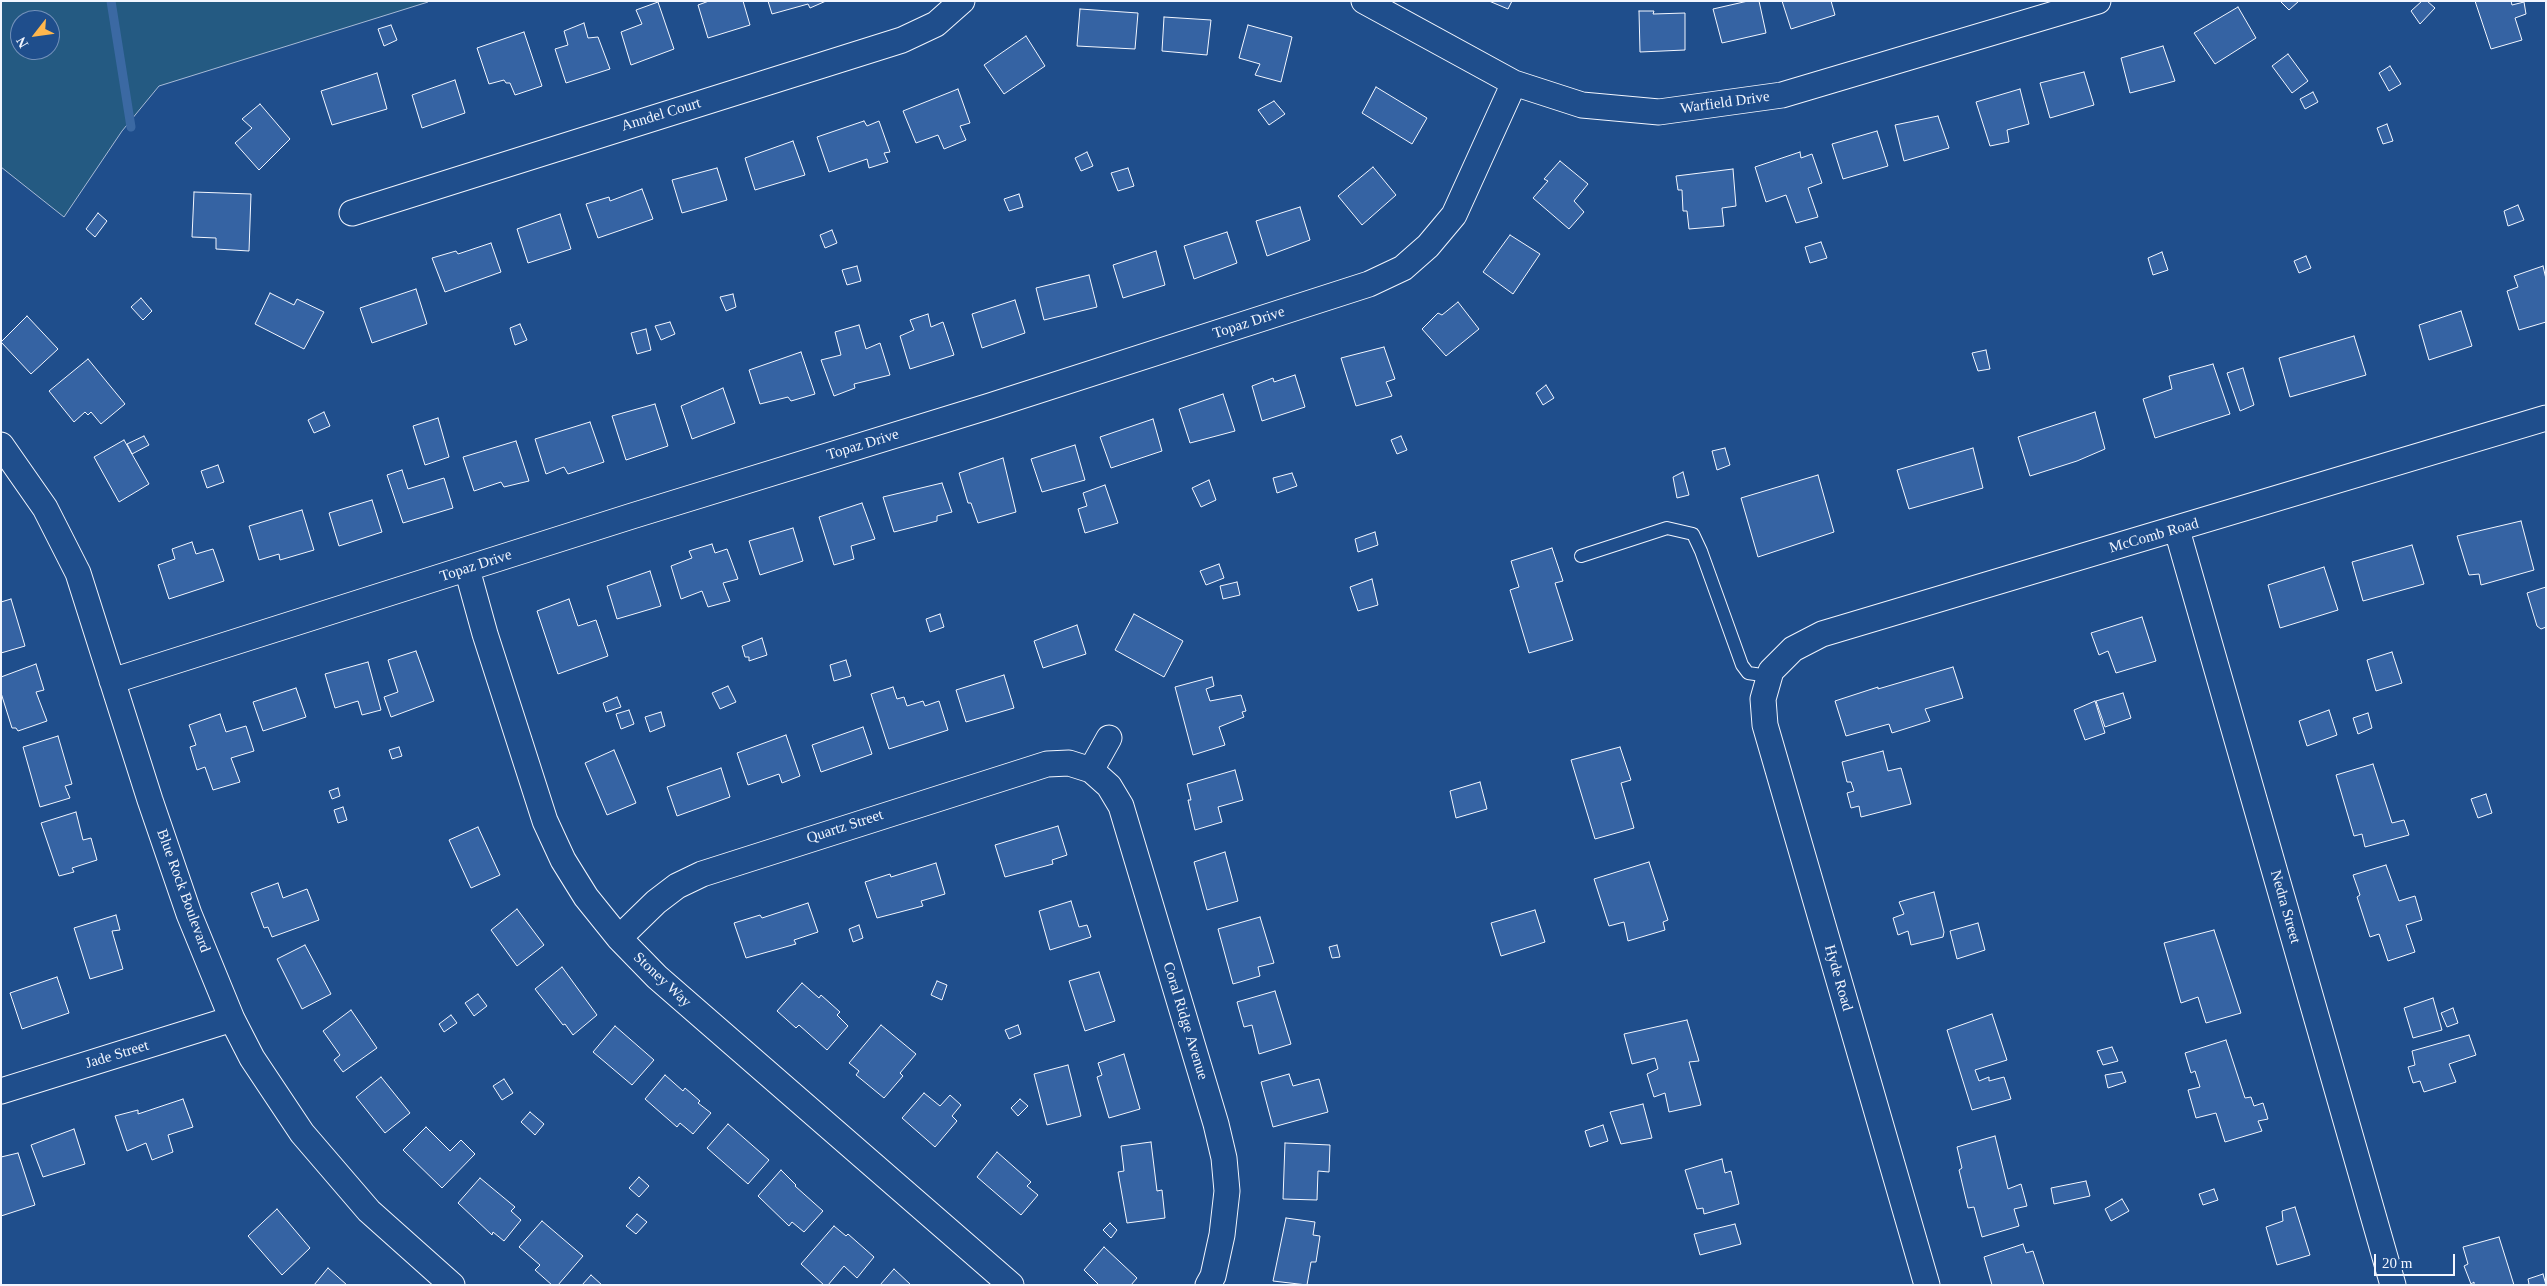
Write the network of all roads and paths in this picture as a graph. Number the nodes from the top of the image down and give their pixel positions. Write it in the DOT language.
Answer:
graph roads {
  1 [pos="962,1"];
  2 [pos="1364,1"];
  3 [pos="2098,1"];
  4 [pos="1514,83"];
  5 [pos="352,213"];
  6 [pos="2546,418"];
  7 [pos="1,445"];
  8 [pos="2177,530"];
  9 [pos="1581,556"];
  10 [pos="467,569"];
  11 [pos="1770,673"];
  12 [pos="112,681"];
  13 [pos="1109,738"];
  14 [pos="1091,770"];
  15 [pos="619,938"];
  16 [pos="232,1019"];
  17 [pos="1,1091"];
  18 [pos="452,1285"];
  19 [pos="1011,1285"];
  20 [pos="1208,1285"];
  21 [pos="1926,1285"];
  22 [pos="2393,1285"];
  1 -- 5 [label="street, Anndel Court"];
  2 -- 4 [label="street, Warfield Drive"];
  3 -- 4 [label="street, Warfield Drive"];
  4 -- 10 [label="street, Topaz Drive"];
  6 -- 8 [label="street, McComb Road"];
  7 -- 12 [label="street, Blue Rock Boulevard"];
  8 -- 11 [label="street, McComb Road"];
  8 -- 22 [label="street, Nedra Street"];
  9 -- 11 [label="lane"];
  10 -- 12 [label="street, Topaz Drive"];
  10 -- 15 [label="street, Stoney Way"];
  11 -- 21 [label="street, Hyde Road"];
  12 -- 16 [label="street, Blue Rock Boulevard"];
  13 -- 14 [label="street"];
  14 -- 15 [label="street, Quartz Street"];
  14 -- 20 [label="street, Coral Ridge Avenue"];
  15 -- 19 [label="street, Stoney Way"];
  16 -- 17 [label="street, Jade Street"];
  16 -- 18 [label="street, Blue Rock Boulevard"];
}
